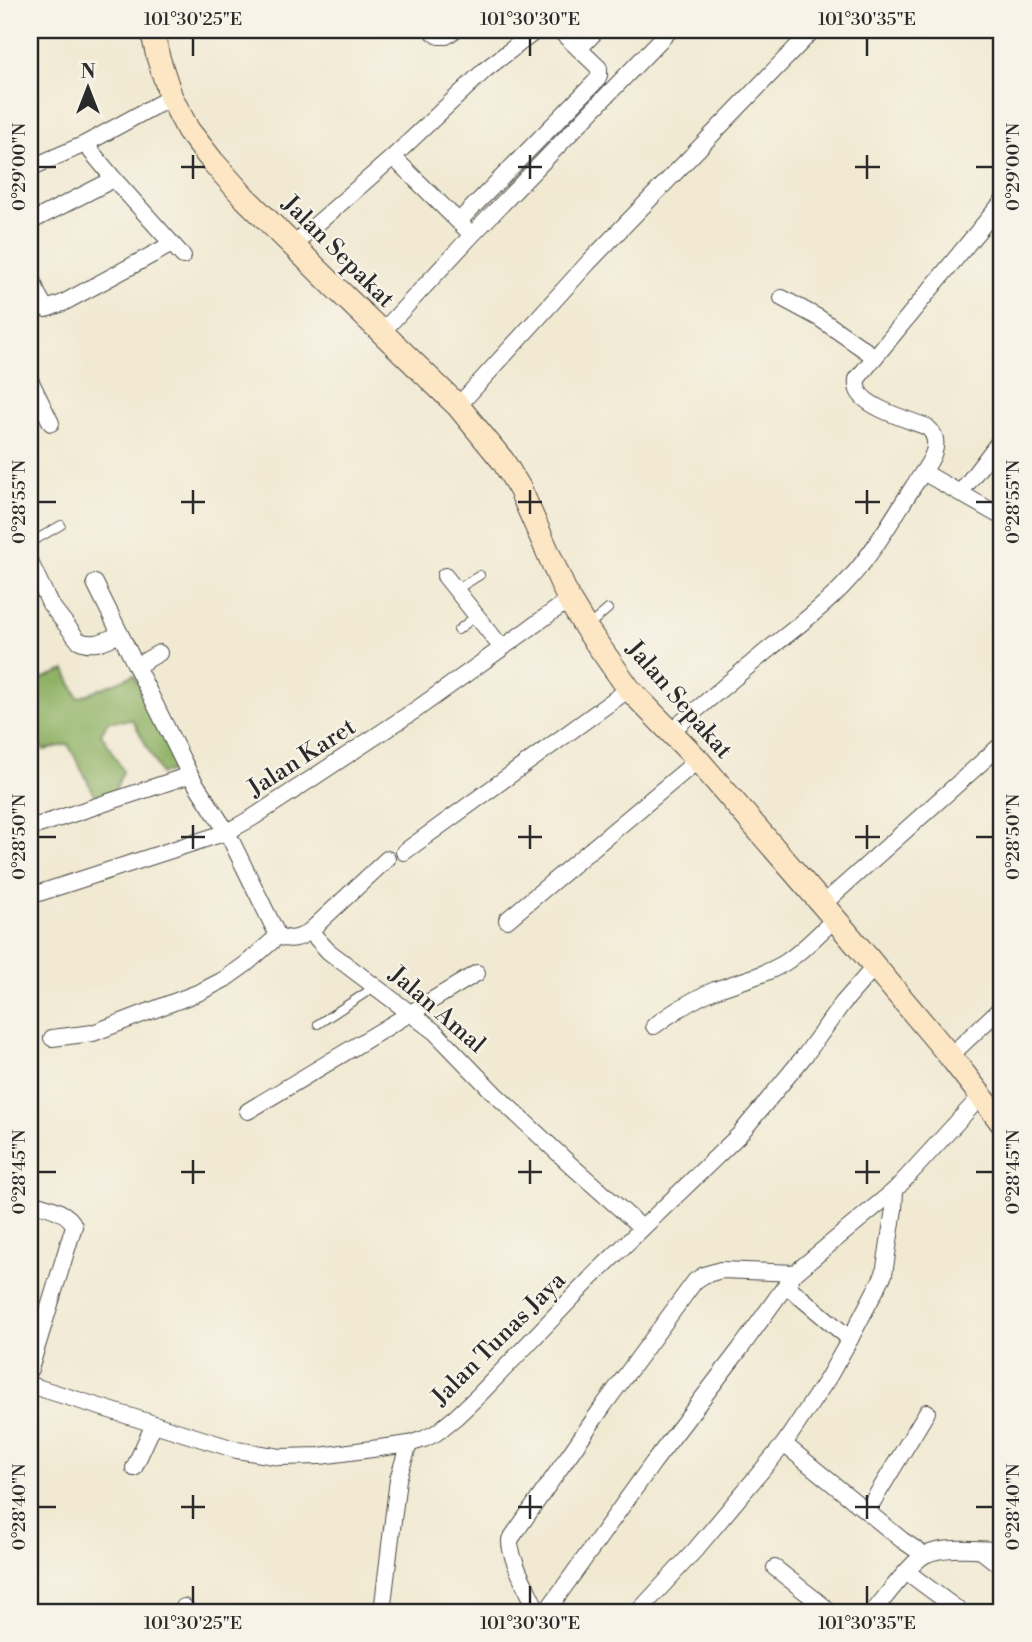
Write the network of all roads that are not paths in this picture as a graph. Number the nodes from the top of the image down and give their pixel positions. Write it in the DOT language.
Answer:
graph roads {
  1 [pos="152,30"];
  2 [pos="455,30"];
  3 [pos="537,30"];
  4 [pos="559,30"];
  5 [pos="597,30"];
  6 [pos="670,30"];
  7 [pos="813,30"];
  8 [pos="434,33"];
  9 [pos="579,49"];
  10 [pos="171,97"];
  11 [pos="85,144"];
  12 [pos="393,157"];
  13 [pos="30,168"];
  14 [pos="114,179"];
  15 [pos="1002,202"];
  16 [pos="30,222"];
  17 [pos="459,222"];
  18 [pos="472,235"];
  19 [pos="293,245"];
  20 [pos="30,273"];
  21 [pos="782,298"];
  22 [pos="382,332"];
  23 [pos="875,357"];
  24 [pos="30,380"];
  25 [pos="458,405"];
  26 [pos="51,423"];
  27 [pos="1002,438"];
  28 [pos="923,472"];
  29 [pos="961,492"];
  30 [pos="1002,517"];
  31 [pos="61,525"];
  32 [pos="30,543"];
  33 [pos="30,562"];
  34 [pos="480,575"];
  35 [pos="445,576"];
  36 [pos="95,583"];
  37 [pos="456,590"];
  38 [pos="569,600"];
  39 [pos="608,609"];
  40 [pos="476,616"];
  41 [pos="586,628"];
  42 [pos="458,630"];
  43 [pos="120,634"];
  44 [pos="502,648"];
  45 [pos="159,653"];
  46 [pos="136,666"];
  47 [pos="629,689"];
  48 [pos="671,731"];
  49 [pos="1002,746"];
  50 [pos="698,760"];
  51 [pos="190,775"];
  52 [pos="30,828"];
  53 [pos="227,832"];
  54 [pos="404,852"];
  55 [pos="387,859"];
  56 [pos="30,896"];
  57 [pos="829,912"];
  58 [pos="508,920"];
  59 [pos="310,931"];
  60 [pos="278,936"];
  61 [pos="875,966"];
  62 [pos="477,973"];
  63 [pos="376,986"];
  64 [pos="1002,1007"];
  65 [pos="411,1013"];
  66 [pos="318,1024"];
  67 [pos="654,1026"];
  68 [pos="52,1038"];
  69 [pos="950,1056"];
  70 [pos="981,1096"];
  71 [pos="248,1111"];
  72 [pos="1002,1123"];
  73 [pos="895,1190"];
  74 [pos="30,1202"];
  75 [pos="642,1228"];
  76 [pos="791,1279"];
  77 [pos="850,1339"];
  78 [pos="30,1369"];
  79 [pos="30,1385"];
  80 [pos="928,1412"];
  81 [pos="154,1424"];
  82 [pos="409,1444"];
  83 [pos="784,1444"];
  84 [pos="135,1468"];
  85 [pos="867,1511"];
  86 [pos="1002,1549"];
  87 [pos="980,1550"];
  88 [pos="924,1555"];
  89 [pos="1002,1567"];
  90 [pos="775,1568"];
  91 [pos="907,1572"];
  92 [pos="382,1612"];
  93 [pos="538,1612"];
  94 [pos="546,1612"];
  95 [pos="638,1612"];
  96 [pos="831,1612"];
  97 [pos="873,1612"];
  98 [pos="961,1612"];
  1 -- 10 [label="main road, Jalan Sepakat"];
  2 -- 8 [label="street"];
  3 -- 12 [label="street"];
  4 -- 9 [label="street"];
  5 -- 9 [label="street"];
  6 -- 18 [label="street"];
  7 -- 25 [label="street"];
  9 -- 17 [label="street"];
  10 -- 11 [label="street"];
  10 -- 19 [label="main road, Jalan Sepakat"];
  11 -- 13 [label="street"];
  11 -- 14 [label="street"];
  12 -- 17 [label="street"];
  12 -- 19 [label="street"];
  14 -- 16 [label="street"];
  14 -- 20 [label="street"];
  15 -- 23 [label="street"];
  17 -- 18 [label="street"];
  18 -- 22 [label="street"];
  19 -- 22 [label="main road, Jalan Sepakat"];
  21 -- 23 [label="street"];
  22 -- 25 [label="main road, Jalan Sepakat"];
  23 -- 28 [label="street"];
  24 -- 26 [label="street"];
  25 -- 38 [label="main road, Jalan Sepakat"];
  27 -- 29 [label="street"];
  28 -- 29 [label="street"];
  28 -- 48 [label="street"];
  29 -- 30 [label="street"];
  31 -- 32 [label="lane"];
  33 -- 43 [label="street"];
  34 -- 37 [label="lane"];
  35 -- 37 [label="street"];
  36 -- 43 [label="street"];
  37 -- 40 [label="street"];
  38 -- 41 [label="main road, Jalan Sepakat"];
  38 -- 44 [label="street, Jalan Karet"];
  39 -- 41 [label="lane"];
  40 -- 42 [label="lane"];
  40 -- 44 [label="street"];
  41 -- 47 [label="main road, Jalan Sepakat"];
  43 -- 46 [label="street"];
  44 -- 53 [label="street, Jalan Karet"];
  45 -- 46 [label="street"];
  46 -- 51 [label="street"];
  47 -- 48 [label="main road, Jalan Sepakat"];
  47 -- 54 [label="street"];
  48 -- 50 [label="main road, Jalan Sepakat"];
  49 -- 57 [label="street"];
  50 -- 57 [label="main road, Jalan Sepakat"];
  50 -- 58 [label="street"];
  51 -- 52 [label="street"];
  51 -- 53 [label="street"];
  53 -- 56 [label="street, Jalan Karet"];
  53 -- 60 [label="street"];
  55 -- 59 [label="street"];
  57 -- 61 [label="main road, Jalan Sepakat"];
  57 -- 67 [label="street"];
  59 -- 60 [label="street"];
  59 -- 63 [label="street, Jalan Amal"];
  60 -- 68 [label="street"];
  61 -- 69 [label="main road, Jalan Sepakat"];
  61 -- 75 [label="street, Jalan Tunas Jaya"];
  62 -- 65 [label="street"];
  63 -- 65 [label="street, Jalan Amal"];
  63 -- 66 [label="lane"];
  64 -- 69 [label="street"];
  65 -- 71 [label="street"];
  65 -- 75 [label="street, Jalan Amal"];
  69 -- 70 [label="main road, Jalan Sepakat"];
  70 -- 72 [label="main road, Jalan Sepakat"];
  70 -- 73 [label="street"];
  73 -- 76 [label="street"];
  73 -- 77 [label="street"];
  74 -- 78 [label="street"];
  75 -- 82 [label="street, Jalan Tunas Jaya"];
  76 -- 77 [label="street"];
  76 -- 93 [label="street"];
  76 -- 94 [label="street"];
  77 -- 83 [label="street"];
  79 -- 81 [label="street, Jalan Tunas Jaya"];
  80 -- 85 [label="street"];
  81 -- 82 [label="street, Jalan Tunas Jaya"];
  81 -- 84 [label="street"];
  82 -- 92 [label="street"];
  83 -- 85 [label="street"];
  83 -- 95 [label="street"];
  85 -- 88 [label="street"];
  86 -- 87 [label="street"];
  87 -- 88 [label="street"];
  87 -- 89 [label="street"];
  88 -- 91 [label="street"];
  90 -- 96 [label="street"];
  91 -- 97 [label="street"];
  91 -- 98 [label="street"];
}
